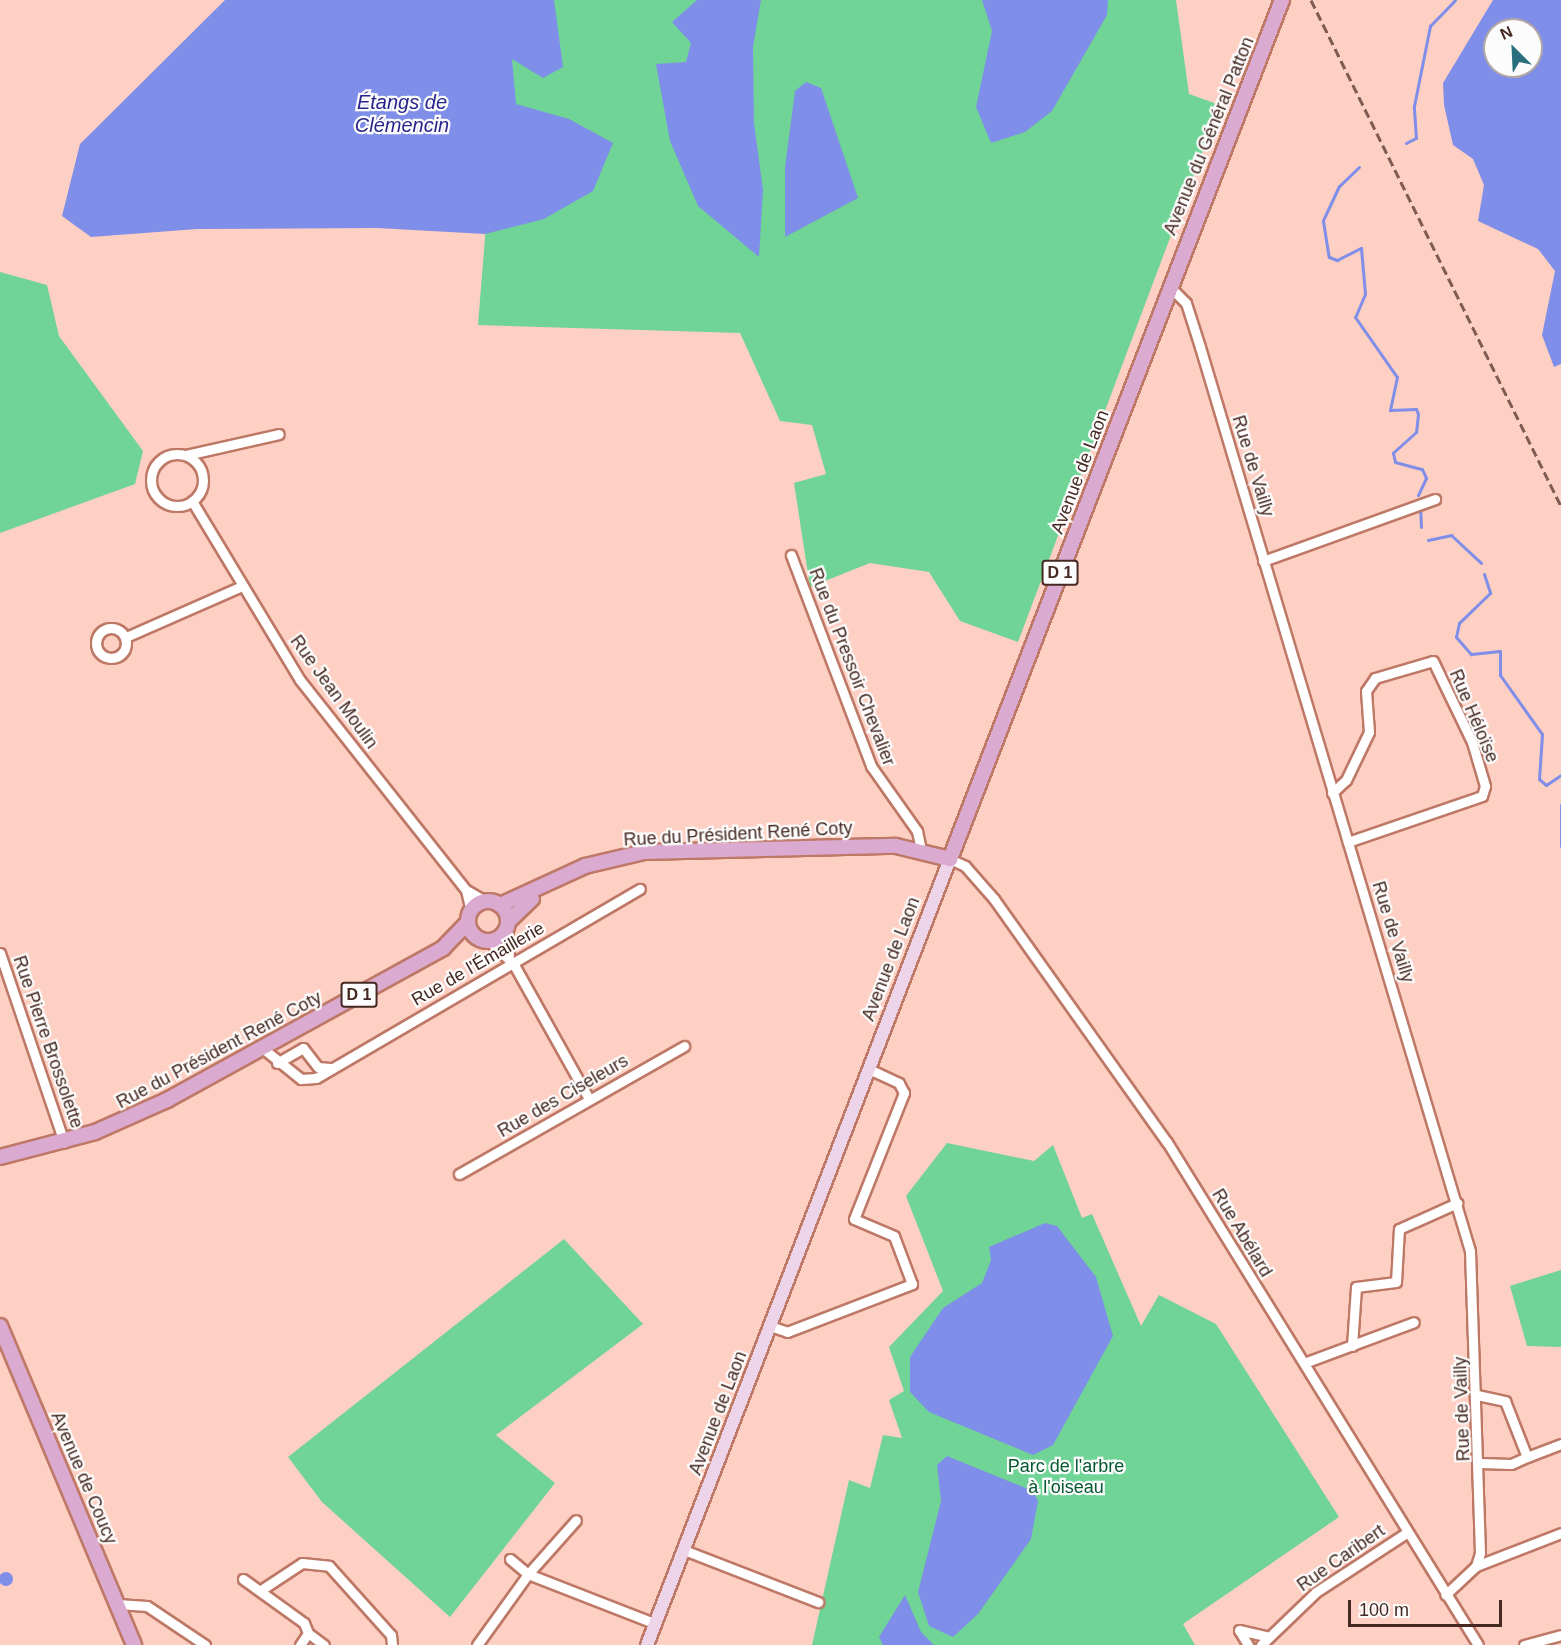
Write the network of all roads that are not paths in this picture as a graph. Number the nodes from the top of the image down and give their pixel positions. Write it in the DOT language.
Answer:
graph roads {
  1 [pos="1281,0"];
  2 [pos="1169,286"];
  3 [pos="279,434"];
  4 [pos="210,454"];
  5 [pos="186,455"];
  6 [pos="200,467"];
  7 [pos="1435,500"];
  8 [pos="192,501"];
  9 [pos="790,555"];
  10 [pos="1263,561"];
  11 [pos="242,586"];
  12 [pos="126,637"];
  13 [pos="1332,793"];
  14 [pos="1348,842"];
  15 [pos="921,850"];
  16 [pos="670,853"];
  17 [pos="950,859"];
  18 [pos="640,889"];
  19 [pos="466,890"];
  20 [pos="485,901"];
  21 [pos="500,905"];
  22 [pos="469,916"];
  23 [pos="508,925"];
  24 [pos="482,939"];
  25 [pos="443,948"];
  26 [pos="0,953"];
  27 [pos="511,959"];
  28 [pos="684,1046"];
  29 [pos="271,1047"];
  30 [pos="277,1063"];
  31 [pos="332,1067"];
  32 [pos="868,1069"];
  33 [pos="589,1099"];
  34 [pos="64,1142"];
  35 [pos="15,1156"];
  36 [pos="0,1157"];
  37 [pos="0,1162"];
  38 [pos="459,1174"];
  39 [pos="1457,1203"];
  40 [pos="1413,1322"];
  41 [pos="0,1326"];
  42 [pos="771,1326"];
  43 [pos="1352,1346"];
  44 [pos="1304,1363"];
  45 [pos="1477,1395"];
  46 [pos="1561,1444"];
  47 [pos="1527,1457"];
  48 [pos="1480,1463"];
  49 [pos="576,1520"];
  50 [pos="1406,1533"];
  51 [pos="1561,1533"];
  52 [pos="684,1551"];
  53 [pos="510,1559"];
  54 [pos="1476,1566"];
  55 [pos="528,1574"];
  56 [pos="243,1579"];
  57 [pos="261,1590"];
  58 [pos="1445,1595"];
  59 [pos="818,1602"];
  60 [pos="117,1604"];
  61 [pos="656,1624"];
  62 [pos="308,1633"];
  63 [pos="1561,1635"];
  64 [pos="1269,1637"];
  65 [pos="134,1645"];
  66 [pos="204,1645"];
  67 [pos="300,1645"];
  68 [pos="324,1645"];
  69 [pos="392,1645"];
  70 [pos="477,1645"];
  71 [pos="647,1645"];
  72 [pos="1248,1645"];
  73 [pos="1261,1645"];
  74 [pos="1478,1645"];
  75 [pos="1524,1645"];
  1 -- 2 [label="main road, Avenue du Général Patton / D 1"];
  2 -- 10 [label="street, Rue de Vailly"];
  2 -- 17 [label="main road, Avenue de Laon / D 1"];
  3 -- 4 [label="street"];
  4 -- 5 [label="street"];
  4 -- 6 [label="street"];
  5 -- 6 [label="street"];
  5 -- 8 [label="street"];
  6 -- 8 [label="street"];
  7 -- 10 [label="street"];
  8 -- 11 [label="street, Rue Jean Moulin"];
  9 -- 15 [label="street, Rue du Pressoir Chevalier"];
  10 -- 13 [label="street, Rue de Vailly"];
  11 -- 12 [label="street"];
  11 -- 19 [label="street, Rue Jean Moulin"];
  13 -- 14 [label="street, Rue de Vailly"];
  13 -- 14 [label="street, Rue Héloïse"];
  14 -- 39 [label="street, Rue de Vailly"];
  15 -- 16 [label="main road, Rue du Président René Coty"];
  15 -- 17 [label="main road, Rue du Président René Coty"];
  16 -- 21 [label="main road, Rue du Président René Coty"];
  16 -- 23 [label="main road"];
  17 -- 32 [label="main road, Avenue de Laon"];
  17 -- 44 [label="street, Rue Abélard"];
  18 -- 27 [label="street, Rue de l'Émaillerie"];
  19 -- 20 [label="street, Rue Jean Moulin"];
  19 -- 22 [label="street, Rue Jean Moulin"];
  20 -- 21 [label="main road"];
  20 -- 22 [label="main road, Rue du Président René Coty"];
  21 -- 23 [label="main road"];
  22 -- 24 [label="main road"];
  22 -- 25 [label="main road, Rue du Président René Coty / D 1"];
  23 -- 24 [label="main road"];
  23 -- 27 [label="street"];
  24 -- 25 [label="main road, D 1"];
  24 -- 27 [label="street"];
  25 -- 29 [label="main road, Rue du Président René Coty / D 1"];
  26 -- 34 [label="street, Rue Pierre Brossolette"];
  27 -- 31 [label="street, Rue de l'Émaillerie"];
  27 -- 33 [label="street"];
  28 -- 33 [label="street, Rue des Ciseleurs"];
  29 -- 30 [label="street, Rue de l'Émaillerie"];
  29 -- 34 [label="main road, Rue du Président René Coty / D 1"];
  30 -- 31 [label="street, Rue de l'Émaillerie"];
  30 -- 31 [label="street"];
  32 -- 42 [label="main road, Avenue de Laon"];
  32 -- 42 [label="street"];
  33 -- 38 [label="street, Rue des Ciseleurs"];
  34 -- 35 [label="main road, Rue du Président René Coty / D 1"];
  35 -- 36 [label="main road, Rue du Président René Coty / D 1"];
  35 -- 37 [label="main road, D 1"];
  39 -- 43 [label="street"];
  39 -- 45 [label="street, Rue de Vailly"];
  40 -- 43 [label="street"];
  41 -- 60 [label="main road, Avenue de Coucy"];
  42 -- 52 [label="main road, Avenue de Laon"];
  43 -- 44 [label="street"];
  44 -- 50 [label="street, Rue Abélard"];
  45 -- 47 [label="street"];
  45 -- 48 [label="street, Rue de Vailly"];
  46 -- 47 [label="street"];
  47 -- 48 [label="street"];
  48 -- 54 [label="street, Rue de Vailly"];
  49 -- 55 [label="street"];
  50 -- 58 [label="street, Rue Abélard"];
  50 -- 64 [label="street, Rue Caribert"];
  51 -- 54 [label="street"];
  52 -- 59 [label="street"];
  52 -- 61 [label="main road, Avenue de Laon"];
  53 -- 55 [label="street"];
  54 -- 58 [label="street"];
  55 -- 61 [label="street"];
  55 -- 70 [label="street"];
  56 -- 57 [label="street"];
  57 -- 62 [label="street"];
  57 -- 69 [label="street"];
  58 -- 74 [label="street, Rue Abélard"];
  60 -- 65 [label="main road, Avenue de Coucy"];
  60 -- 66 [label="street"];
  61 -- 71 [label="main road, Avenue de Laon"];
  62 -- 67 [label="street"];
  62 -- 68 [label="street"];
  63 -- 75 [label="street"];
  64 -- 72 [label="street"];
  64 -- 73 [label="street, Rue Caribert"];
}
